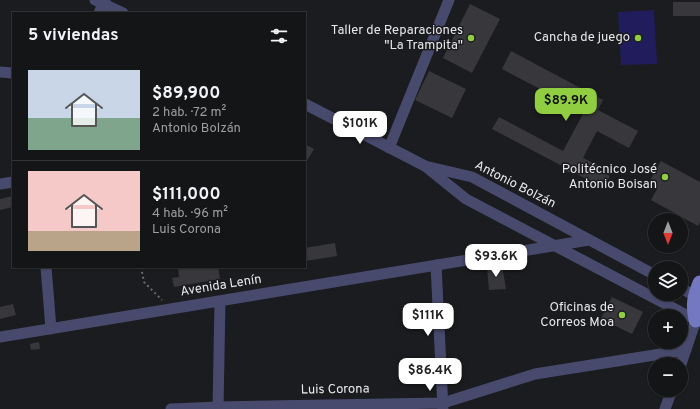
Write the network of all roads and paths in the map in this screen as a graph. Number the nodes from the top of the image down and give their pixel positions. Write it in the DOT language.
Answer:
graph roads {
  1 [pos="449,0"];
  2 [pos="100,4"];
  3 [pos="120,12"];
  4 [pos="0,72"];
  5 [pos="12,73"];
  6 [pos="306,105"];
  7 [pos="389,148"];
  8 [pos="425,166"];
  9 [pos="12,182"];
  10 [pos="0,184"];
  11 [pos="589,240"];
  12 [pos="554,245"];
  13 [pos="436,265"];
  14 [pos="46,268"];
  15 [pos="142,268"];
  16 [pos="648,271"];
  17 [pos="688,290"];
  18 [pos="698,293"];
  19 [pos="220,301"];
  20 [pos="172,309"];
  21 [pos="699,319"];
  22 [pos="51,328"];
  23 [pos="0,337"];
  24 [pos="686,350"];
  25 [pos="684,357"];
  26 [pos="669,397"];
  27 [pos="443,406"];
  28 [pos="218,408"];
  29 [pos="171,409"];
  30 [pos="665,409"];
  1 -- 7 [label="street"];
  2 -- 3 [label="street"];
  4 -- 5 [label="street"];
  6 -- 7 [label="street, Antonio Bolzán"];
  7 -- 8 [label="street, Antonio Bolzán"];
  8 -- 11 [label="street, Antonio Bolzán"];
  8 -- 12 [label="street, Antonio Bolzán"];
  9 -- 10 [label="street"];
  11 -- 12 [label="street, Avenida Lenín"];
  11 -- 16 [label="street, Antonio Bolzán"];
  12 -- 13 [label="street, Avenida Lenín"];
  12 -- 21 [label="street, Antonio Bolzán"];
  13 -- 19 [label="street, Avenida Lenín"];
  13 -- 27 [label="street"];
  14 -- 22 [label="street"];
  15 -- 20 [label="path"];
  17 -- 18 [label="street"];
  18 -- 21 [label="main road"];
  19 -- 20 [label="street, Avenida Lenín"];
  19 -- 28 [label="street"];
  20 -- 22 [label="street, Avenida Lenín"];
  21 -- 24 [label="street"];
  22 -- 23 [label="street, Avenida Lenín"];
  24 -- 25 [label="street"];
  24 -- 27 [label="street, Luis Corona"];
  26 -- 30 [label="street"];
  27 -- 28 [label="street, Luis Corona"];
  28 -- 29 [label="street, Luis Corona"];
}
